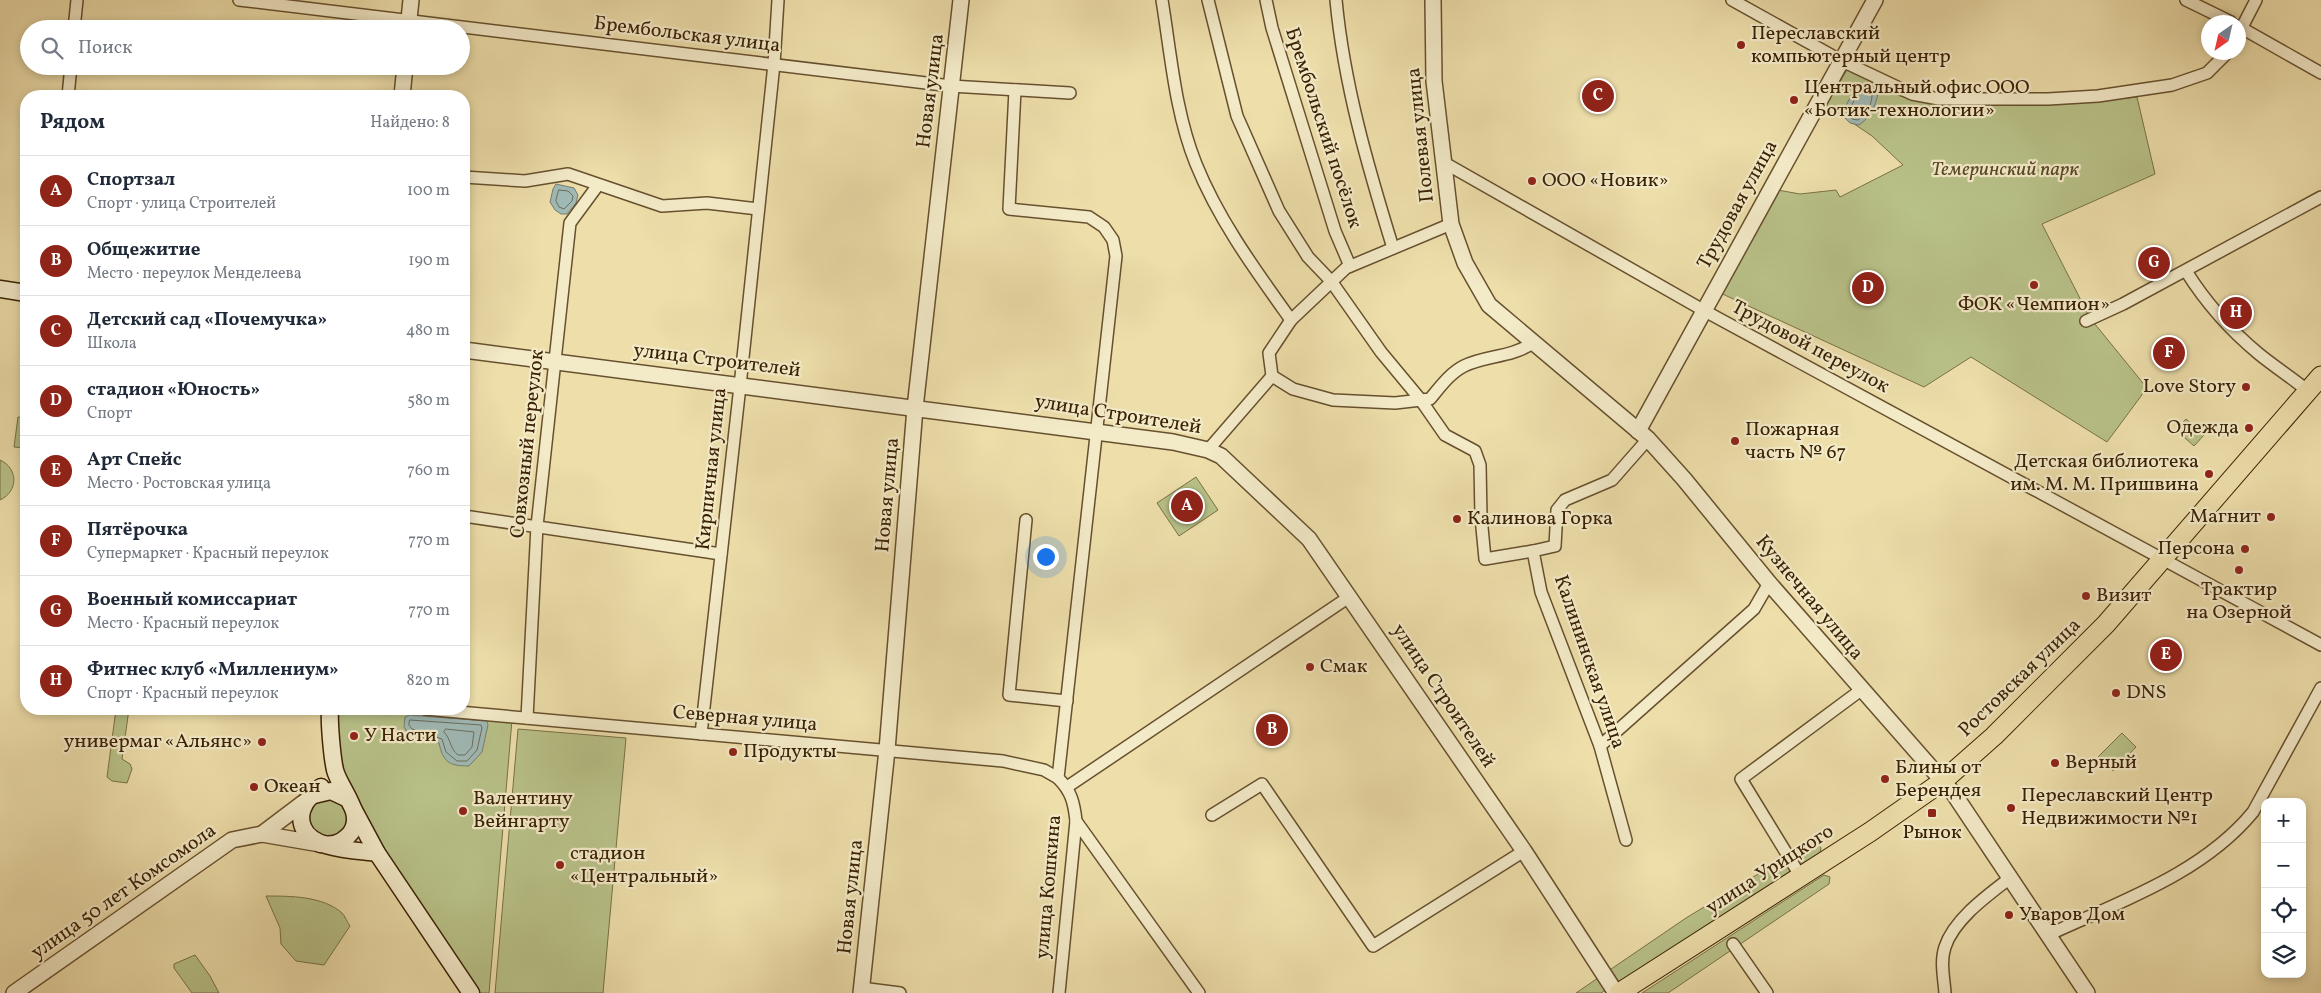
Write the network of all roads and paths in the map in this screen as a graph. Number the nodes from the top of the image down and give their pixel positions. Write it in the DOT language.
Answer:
graph roads {
  1 [pos="77,0"];
  2 [pos="239,0"];
  3 [pos="411,0"];
  4 [pos="778,0"];
  5 [pos="961,0"];
  6 [pos="1162,0"];
  7 [pos="1208,0"];
  8 [pos="1266,0"];
  9 [pos="1336,0"];
  10 [pos="1433,0"];
  11 [pos="1732,0"];
  12 [pos="1875,0"];
  13 [pos="2186,0"];
  14 [pos="2256,0"];
  15 [pos="2217,15"];
  16 [pos="2246,19"];
  17 [pos="75,20"];
  18 [pos="381,20"];
  19 [pos="409,20"];
  20 [pos="470,31"];
  21 [pos="2246,33"];
  22 [pos="1840,60"];
  23 [pos="2221,60"];
  24 [pos="774,64"];
  25 [pos="2321,73"];
  26 [pos="70,75"];
  27 [pos="404,75"];
  28 [pos="951,86"];
  29 [pos="69,90"];
  30 [pos="403,90"];
  31 [pos="1015,90"];
  32 [pos="1070,92"];
  33 [pos="1443,162"];
  34 [pos="470,177"];
  35 [pos="598,185"];
  36 [pos="2321,197"];
  37 [pos="758,209"];
  38 [pos="1451,224"];
  39 [pos="1393,248"];
  40 [pos="1465,263"];
  41 [pos="1350,266"];
  42 [pos="2186,271"];
  43 [pos="1330,281"];
  44 [pos="0,289"];
  45 [pos="20,291"];
  46 [pos="1703,310"];
  47 [pos="1292,320"];
  48 [pos="2086,321"];
  49 [pos="1533,343"];
  50 [pos="470,351"];
  51 [pos="555,362"];
  52 [pos="1272,376"];
  53 [pos="2321,376"];
  54 [pos="740,386"];
  55 [pos="2308,391"];
  56 [pos="1420,399"];
  57 [pos="915,408"];
  58 [pos="1097,432"];
  59 [pos="1643,435"];
  60 [pos="1208,450"];
  61 [pos="470,517"];
  62 [pos="1026,520"];
  63 [pos="537,526"];
  64 [pos="1533,551"];
  65 [pos="721,554"];
  66 [pos="2163,560"];
  67 [pos="1769,582"];
  68 [pos="1349,597"];
  69 [pos="2321,645"];
  70 [pos="2321,688"];
  71 [pos="1861,690"];
  72 [pos="1067,701"];
  73 [pos="470,713"];
  74 [pos="330,715"];
  75 [pos="526,718"];
  76 [pos="701,734"];
  77 [pos="1600,746"];
  78 [pos="887,750"];
  79 [pos="335,770"];
  80 [pos="1058,778"];
  81 [pos="1943,781"];
  82 [pos="1067,787"];
  83 [pos="314,795"];
  84 [pos="354,810"];
  85 [pos="1212,816"];
  86 [pos="1076,821"];
  87 [pos="262,834"];
  88 [pos="1626,840"];
  89 [pos="320,844"];
  90 [pos="1524,851"];
  91 [pos="377,853"];
  92 [pos="1801,876"];
  93 [pos="2010,878"];
  94 [pos="2048,935"];
  95 [pos="1734,944"];
  96 [pos="861,991"];
  97 [pos="14,993"];
  98 [pos="472,993"];
  99 [pos="900,993"];
  100 [pos="1059,993"];
  101 [pos="1199,993"];
  102 [pos="1618,993"];
  103 [pos="1766,993"];
  104 [pos="1946,993"];
  105 [pos="2087,993"];
  1 -- 17 [label="street"];
  2 -- 18 [label="street, Брембольская улица"];
  3 -- 19 [label="street"];
  4 -- 24 [label="street, Кирпичная улица"];
  5 -- 28 [label="street, Новая улица"];
  6 -- 47 [label="street"];
  7 -- 43 [label="street"];
  8 -- 41 [label="street, Брембольский посёлок"];
  9 -- 39 [label="street, Брембольский посёлок"];
  10 -- 33 [label="street, Полевая улица"];
  11 -- 22 [label="street"];
  12 -- 22 [label="street, Трудовая улица"];
  13 -- 15 [label="street"];
  14 -- 16 [label="street"];
  20 -- 24 [label="street, Брембольская улица"];
  21 -- 25 [label="street"];
  22 -- 23 [label="street"];
  22 -- 46 [label="street, Трудовая улица"];
  24 -- 28 [label="street, Брембольская улица"];
  24 -- 37 [label="street, Кирпичная улица"];
  26 -- 29 [label="street"];
  27 -- 30 [label="street"];
  28 -- 31 [label="street, Брембольская улица"];
  28 -- 57 [label="street, Новая улица"];
  31 -- 32 [label="street, Брембольская улица"];
  31 -- 58 [label="street"];
  33 -- 38 [label="street, Полевая улица"];
  33 -- 46 [label="street, Трудовой переулок"];
  34 -- 35 [label="street"];
  35 -- 37 [label="street"];
  35 -- 51 [label="street, Совхозный переулок"];
  36 -- 42 [label="street"];
  37 -- 54 [label="street, Кирпичная улица"];
  38 -- 39 [label="street"];
  38 -- 40 [label="street, Полевая улица"];
  39 -- 41 [label="street"];
  40 -- 49 [label="street, Кузнечная улица"];
  41 -- 43 [label="street"];
  42 -- 48 [label="street"];
  42 -- 55 [label="street"];
  43 -- 47 [label="street"];
  43 -- 56 [label="street"];
  44 -- 45 [label="main road"];
  46 -- 59 [label="street, Трудовая улица"];
  46 -- 66 [label="street, Трудовой переулок"];
  47 -- 52 [label="street"];
  49 -- 56 [label="street"];
  49 -- 59 [label="street, Кузнечная улица"];
  50 -- 51 [label="street, улица Строителей"];
  51 -- 54 [label="street, улица Строителей"];
  51 -- 63 [label="street, Совхозный переулок"];
  52 -- 56 [label="street"];
  52 -- 60 [label="street"];
  53 -- 55 [label="main road, Ростовская улица"];
  54 -- 57 [label="street, улица Строителей"];
  54 -- 65 [label="street, Кирпичная улица"];
  55 -- 66 [label="main road, Ростовская улица"];
  56 -- 64 [label="street"];
  57 -- 58 [label="street, улица Строителей"];
  57 -- 78 [label="street, Новая улица"];
  58 -- 60 [label="street, улица Строителей"];
  58 -- 72 [label="street"];
  59 -- 64 [label="street, Калининская улица"];
  59 -- 67 [label="street, Кузнечная улица"];
  60 -- 68 [label="street, улица Строителей"];
  61 -- 63 [label="street"];
  62 -- 72 [label="street"];
  63 -- 65 [label="street"];
  63 -- 75 [label="street, Совхозный переулок"];
  64 -- 77 [label="street, Калининская улица"];
  65 -- 76 [label="street, Кирпичная улица"];
  66 -- 69 [label="street, Трудовой переулок"];
  66 -- 81 [label="main road, Ростовская улица"];
  67 -- 71 [label="street, Кузнечная улица"];
  67 -- 77 [label="street"];
  68 -- 82 [label="street"];
  68 -- 90 [label="street, улица Строителей"];
  70 -- 94 [label="street"];
  71 -- 81 [label="street, Кузнечная улица"];
  71 -- 92 [label="street"];
  72 -- 80 [label="street"];
  73 -- 75 [label="street, Северная улица"];
  74 -- 79 [label="main road"];
  75 -- 76 [label="street, Северная улица"];
  76 -- 78 [label="street, Северная улица"];
  77 -- 88 [label="street, Калининская улица"];
  78 -- 80 [label="street, Северная улица"];
  78 -- 96 [label="street, Новая улица"];
  79 -- 83 [label="main road"];
  79 -- 84 [label="main road"];
  80 -- 82 [label="street, улица Кошкина"];
  81 -- 92 [label="main road, улица Урицкого"];
  81 -- 93 [label="street, Кузнечная улица"];
  82 -- 86 [label="street, улица Кошкина"];
  83 -- 84 [label="main road"];
  83 -- 87 [label="street"];
  83 -- 89 [label="main road"];
  84 -- 89 [label="main road"];
  84 -- 91 [label="main road"];
  85 -- 90 [label="street"];
  86 -- 100 [label="street, улица Кошкина"];
  86 -- 101 [label="street"];
  87 -- 89 [label="street"];
  87 -- 97 [label="street, улица 50 лет Комсомола"];
  89 -- 91 [label="main road"];
  90 -- 102 [label="street, улица Строителей"];
  91 -- 98 [label="main road"];
  92 -- 102 [label="main road, улица Урицкого"];
  93 -- 94 [label="street, Кузнечная улица"];
  93 -- 104 [label="street"];
  94 -- 105 [label="street, Кузнечная улица"];
  95 -- 103 [label="street"];
  96 -- 99 [label="street"];
}
